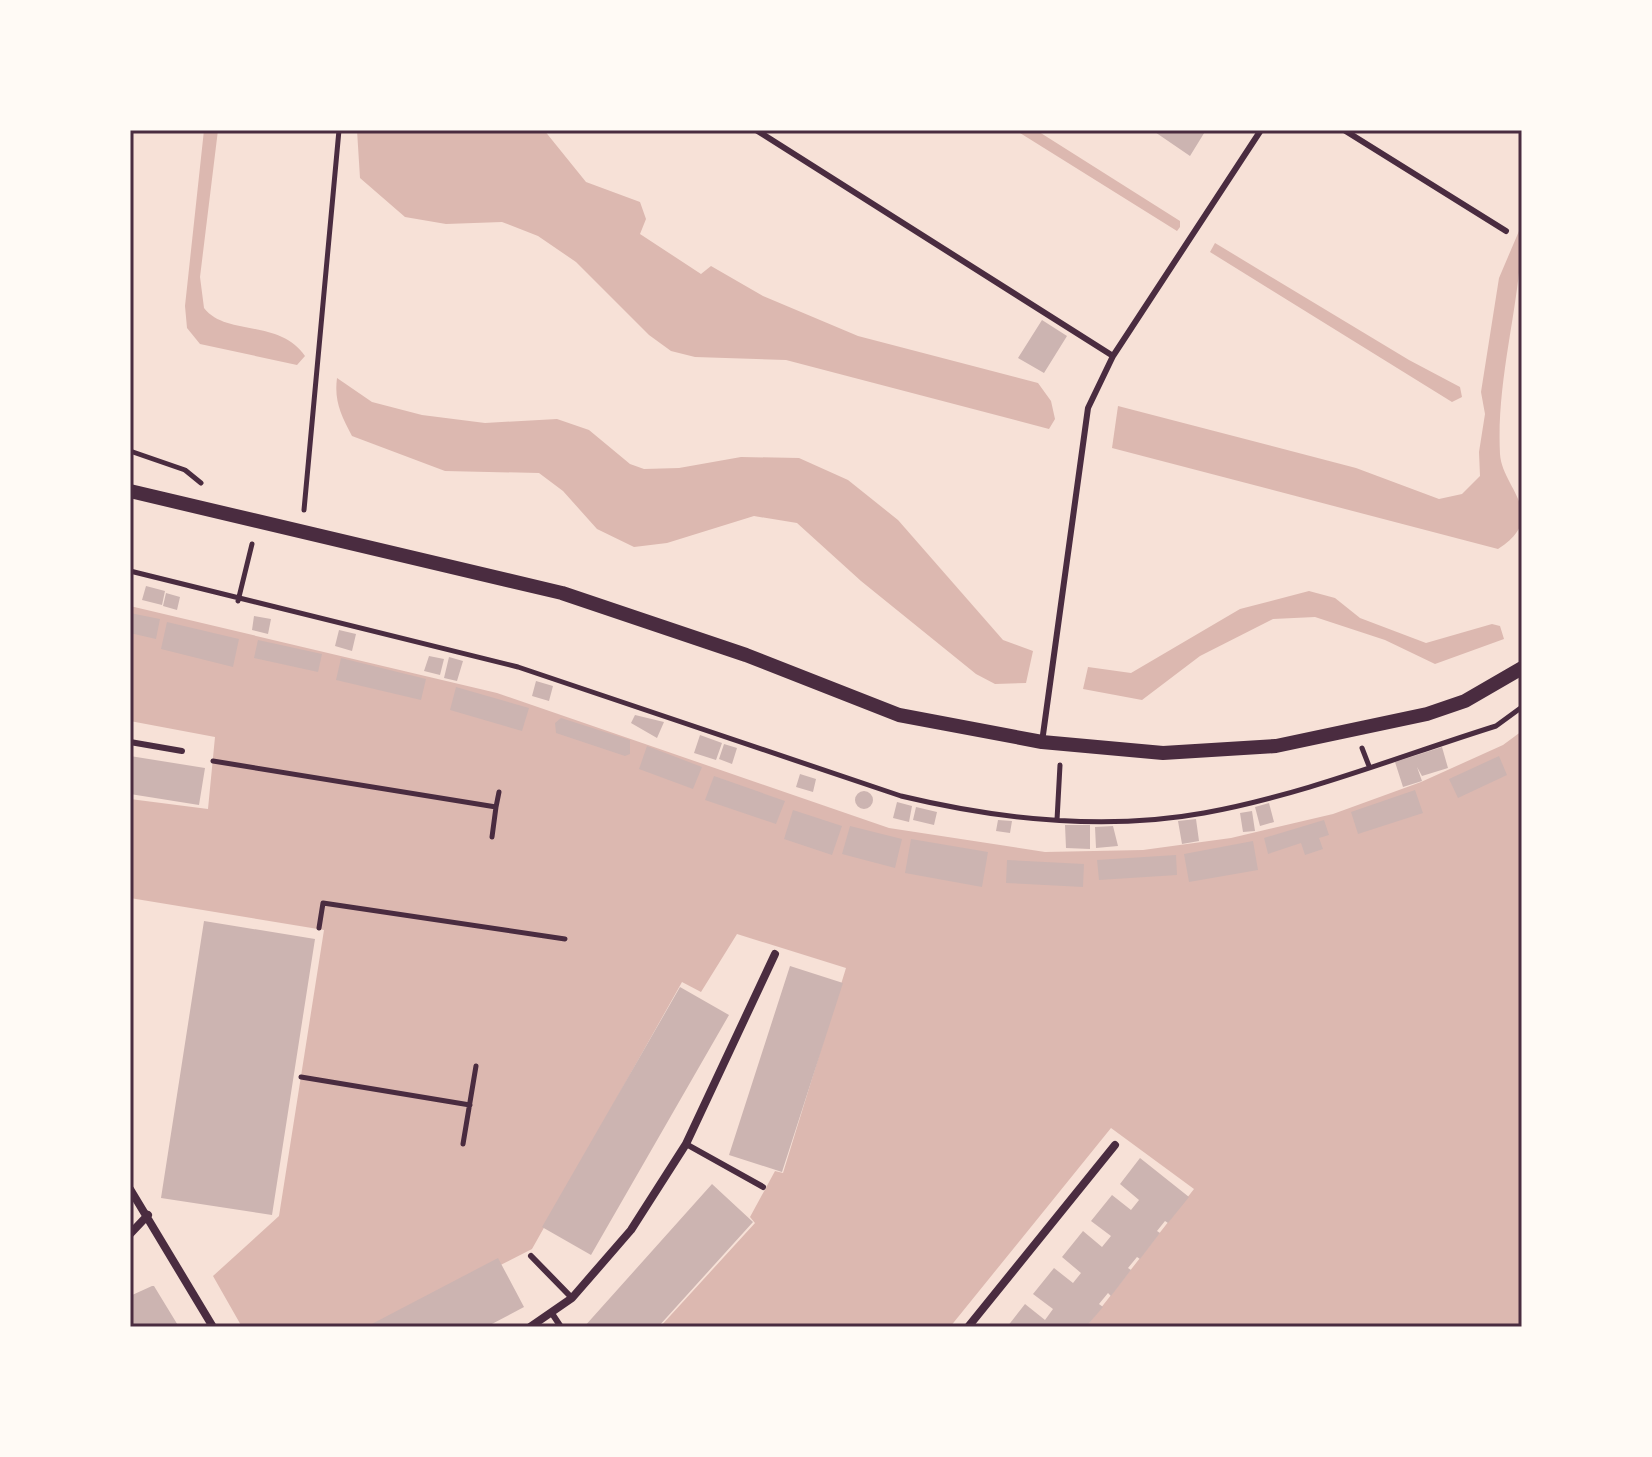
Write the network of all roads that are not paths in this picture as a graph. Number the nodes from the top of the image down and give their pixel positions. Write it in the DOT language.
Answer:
graph roads {
  1 [pos="756,130"];
  2 [pos="1261,130"];
  3 [pos="1344,130"];
  4 [pos="1506,231"];
  5 [pos="1113,356"];
  6 [pos="130,491"];
  7 [pos="1522,668"];
  8 [pos="130,742"];
  9 [pos="1042,742"];
  10 [pos="182,751"];
  11 [pos="775,954"];
  12 [pos="686,1144"];
  13 [pos="1115,1145"];
  14 [pos="763,1187"];
  15 [pos="130,1189"];
  16 [pos="148,1215"];
  17 [pos="130,1234"];
  18 [pos="531,1256"];
  19 [pos="572,1298"];
  20 [pos="551,1312"];
  21 [pos="213,1327"];
  22 [pos="530,1327"];
  23 [pos="561,1327"];
  24 [pos="968,1327"];
  1 -- 5 [label="lane"];
  2 -- 5 [label="lane"];
  3 -- 4 [label="lane"];
  5 -- 9 [label="lane"];
  6 -- 9 [label="street"];
  7 -- 9 [label="street"];
  8 -- 10 [label="lane"];
  11 -- 12 [label="street"];
  12 -- 14 [label="lane"];
  12 -- 19 [label="street"];
  13 -- 24 [label="street"];
  15 -- 16 [label="street"];
  16 -- 17 [label="street"];
  16 -- 21 [label="street"];
  18 -- 19 [label="lane"];
  19 -- 20 [label="street"];
  20 -- 22 [label="street"];
  20 -- 23 [label="lane"];
}
